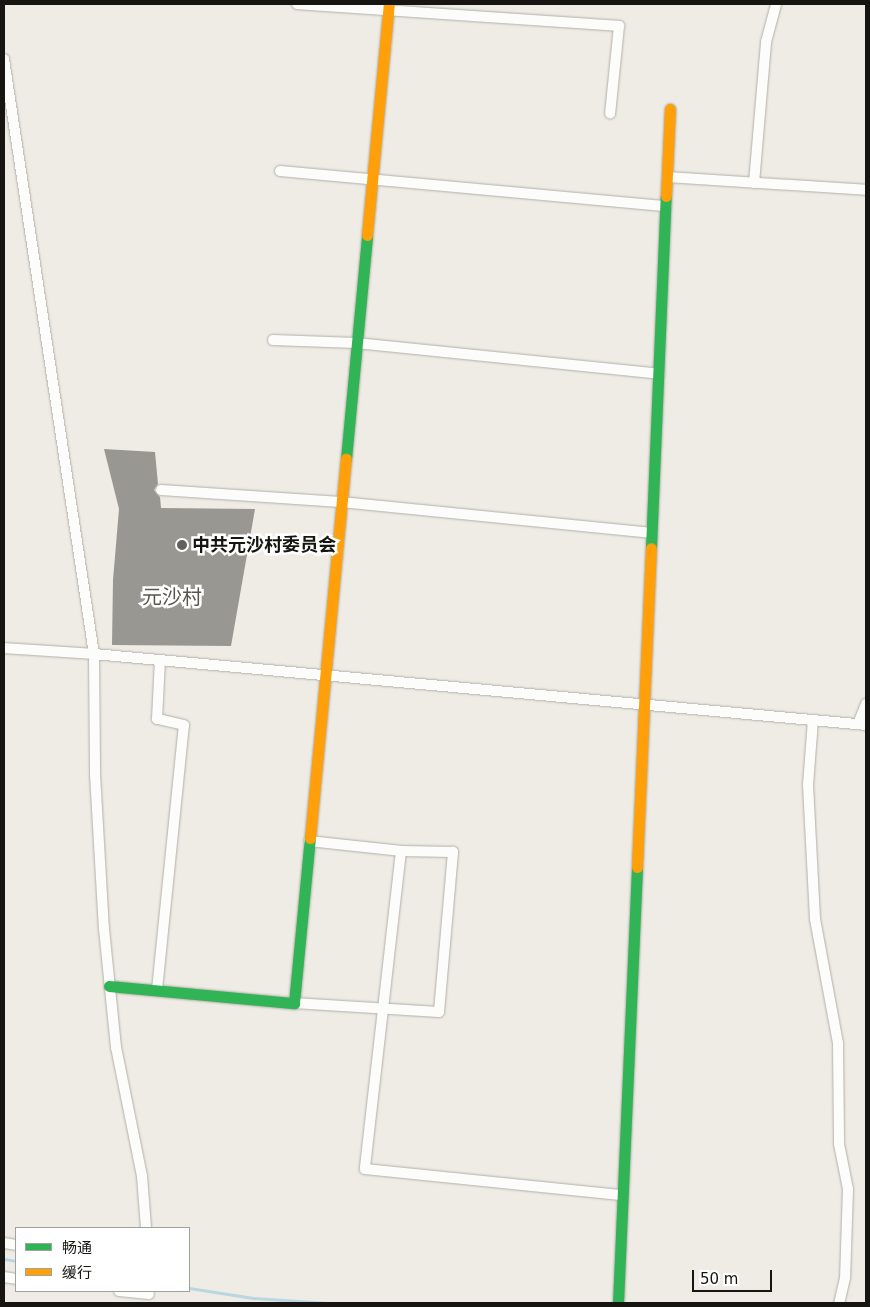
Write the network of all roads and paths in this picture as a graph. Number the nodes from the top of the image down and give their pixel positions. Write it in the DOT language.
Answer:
graph roads {
  1 [pos="297,4"];
  2 [pos="776,4"];
  3 [pos="388,7"];
  4 [pos="4,59"];
  5 [pos="670,109"];
  6 [pos="610,114"];
  7 [pos="280,171"];
  8 [pos="667,177"];
  9 [pos="372,179"];
  10 [pos="754,183"];
  11 [pos="866,190"];
  12 [pos="666,206"];
  13 [pos="273,340"];
  14 [pos="356,343"];
  15 [pos="659,374"];
  16 [pos="161,490"];
  17 [pos="342,502"];
  18 [pos="652,533"];
  19 [pos="4,648"];
  20 [pos="94,654"];
  21 [pos="160,660"];
  22 [pos="325,675"];
  23 [pos="866,704"];
  24 [pos="645,705"];
  25 [pos="813,720"];
  26 [pos="862,725"];
  27 [pos="310,841"];
  28 [pos="401,851"];
  29 [pos="110,986"];
  30 [pos="157,990"];
  31 [pos="294,1003"];
  32 [pos="383,1007"];
  33 [pos="623,1195"];
  34 [pos="146,1227"];
  35 [pos="125,1292"];
  36 [pos="149,1296"];
  37 [pos="618,1303"];
  38 [pos="840,1303"];
  1 -- 3 [label="street"];
  2 -- 10 [label="street"];
  3 -- 6 [label="street"];
  3 -- 9 [label="street"];
  4 -- 20 [label="street"];
  5 -- 8 [label="street"];
  7 -- 9 [label="street"];
  8 -- 10 [label="street"];
  8 -- 12 [label="street"];
  9 -- 12 [label="street"];
  9 -- 14 [label="street"];
  10 -- 11 [label="street"];
  12 -- 15 [label="street"];
  13 -- 14 [label="street"];
  14 -- 15 [label="street"];
  14 -- 17 [label="street"];
  15 -- 18 [label="street"];
  16 -- 17 [label="street"];
  17 -- 18 [label="street"];
  17 -- 22 [label="street"];
  18 -- 24 [label="street"];
  19 -- 20 [label="street"];
  20 -- 21 [label="street"];
  20 -- 29 [label="street"];
  21 -- 22 [label="street"];
  21 -- 30 [label="street"];
  22 -- 24 [label="street"];
  22 -- 27 [label="street"];
  23 -- 26 [label="street"];
  24 -- 25 [label="street"];
  24 -- 33 [label="street"];
  25 -- 26 [label="street"];
  25 -- 38 [label="street"];
  27 -- 28 [label="street"];
  27 -- 31 [label="street"];
  28 -- 32 [label="street"];
  28 -- 32 [label="street"];
  29 -- 30 [label="street"];
  29 -- 34 [label="street"];
  30 -- 31 [label="street"];
  31 -- 32 [label="street"];
  32 -- 33 [label="street"];
  33 -- 37 [label="street"];
  35 -- 36 [label="street"];
}
